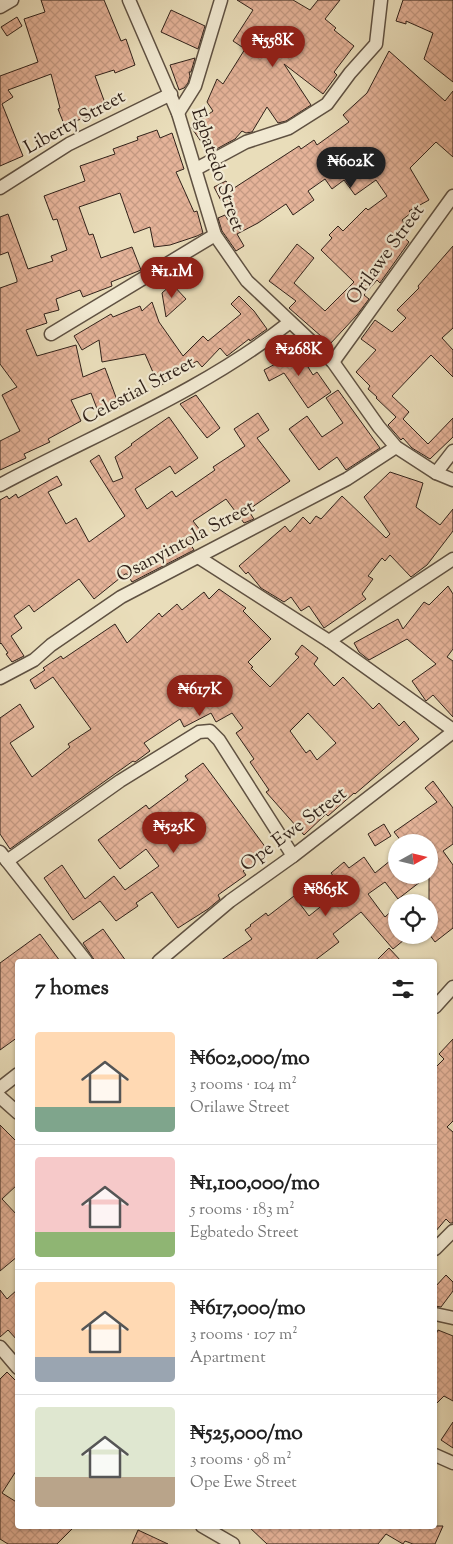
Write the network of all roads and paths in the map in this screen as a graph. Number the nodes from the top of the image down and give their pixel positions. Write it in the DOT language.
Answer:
graph roads {
  1 [pos="12,0"];
  2 [pos="129,0"];
  3 [pos="221,0"];
  4 [pos="381,0"];
  5 [pos="0,7"];
  6 [pos="170,94"];
  7 [pos="178,113"];
  8 [pos="196,169"];
  9 [pos="0,188"];
  10 [pos="453,196"];
  11 [pos="215,236"];
  12 [pos="290,322"];
  13 [pos="51,334"];
  14 [pos="332,362"];
  15 [pos="396,447"];
  16 [pos="453,451"];
  17 [pos="436,473"];
  18 [pos="453,480"];
  19 [pos="0,486"];
  20 [pos="198,557"];
  21 [pos="453,559"];
  22 [pos="329,641"];
  23 [pos="0,678"];
  24 [pos="453,731"];
  25 [pos="293,856"];
  26 [pos="3,857"];
  27 [pos="84,959"];
  28 [pos="161,959"];
  29 [pos="453,987"];
  30 [pos="437,1005"];
  31 [pos="15,1076"];
  32 [pos="0,1088"];
  33 [pos="0,1097"];
  34 [pos="15,1110"];
  35 [pos="453,1231"];
  36 [pos="437,1247"];
  37 [pos="437,1314"];
  38 [pos="453,1318"];
  39 [pos="0,1347"];
  40 [pos="15,1364"];
  41 [pos="437,1456"];
  42 [pos="453,1463"];
  43 [pos="207,1529"];
  44 [pos="233,1544"];
  1 -- 5 [label="street"];
  2 -- 6 [label="street, Egbatedo Street"];
  3 -- 7 [label="street"];
  4 -- 8 [label="street"];
  6 -- 7 [label="street, Egbatedo Street"];
  6 -- 9 [label="street, Liberty Street"];
  7 -- 8 [label="street, Egbatedo Street"];
  8 -- 11 [label="street, Egbatedo Street"];
  10 -- 14 [label="street, Orilawe Street"];
  11 -- 12 [label="street, Egbatedo Street"];
  11 -- 13 [label="street"];
  12 -- 14 [label="street, Egbatedo Street"];
  12 -- 19 [label="street, Celestial Street"];
  14 -- 15 [label="street, Egbatedo Street"];
  15 -- 17 [label="street, Egbatedo Street"];
  15 -- 20 [label="street, Osanyintola Street"];
  16 -- 17 [label="street"];
  17 -- 18 [label="street, Egbatedo Street"];
  20 -- 22 [label="street"];
  20 -- 23 [label="street, Osanyintola Street"];
  21 -- 22 [label="street"];
  22 -- 24 [label="street"];
  24 -- 25 [label="street, Ope Ewe Street"];
  25 -- 26 [label="street"];
  25 -- 28 [label="street, Ope Ewe Street"];
  26 -- 27 [label="street"];
  29 -- 30 [label="street"];
  31 -- 32 [label="street"];
  33 -- 34 [label="street"];
  35 -- 36 [label="street"];
  37 -- 38 [label="street"];
  39 -- 40 [label="street"];
  41 -- 42 [label="street"];
  43 -- 44 [label="street"];
}
